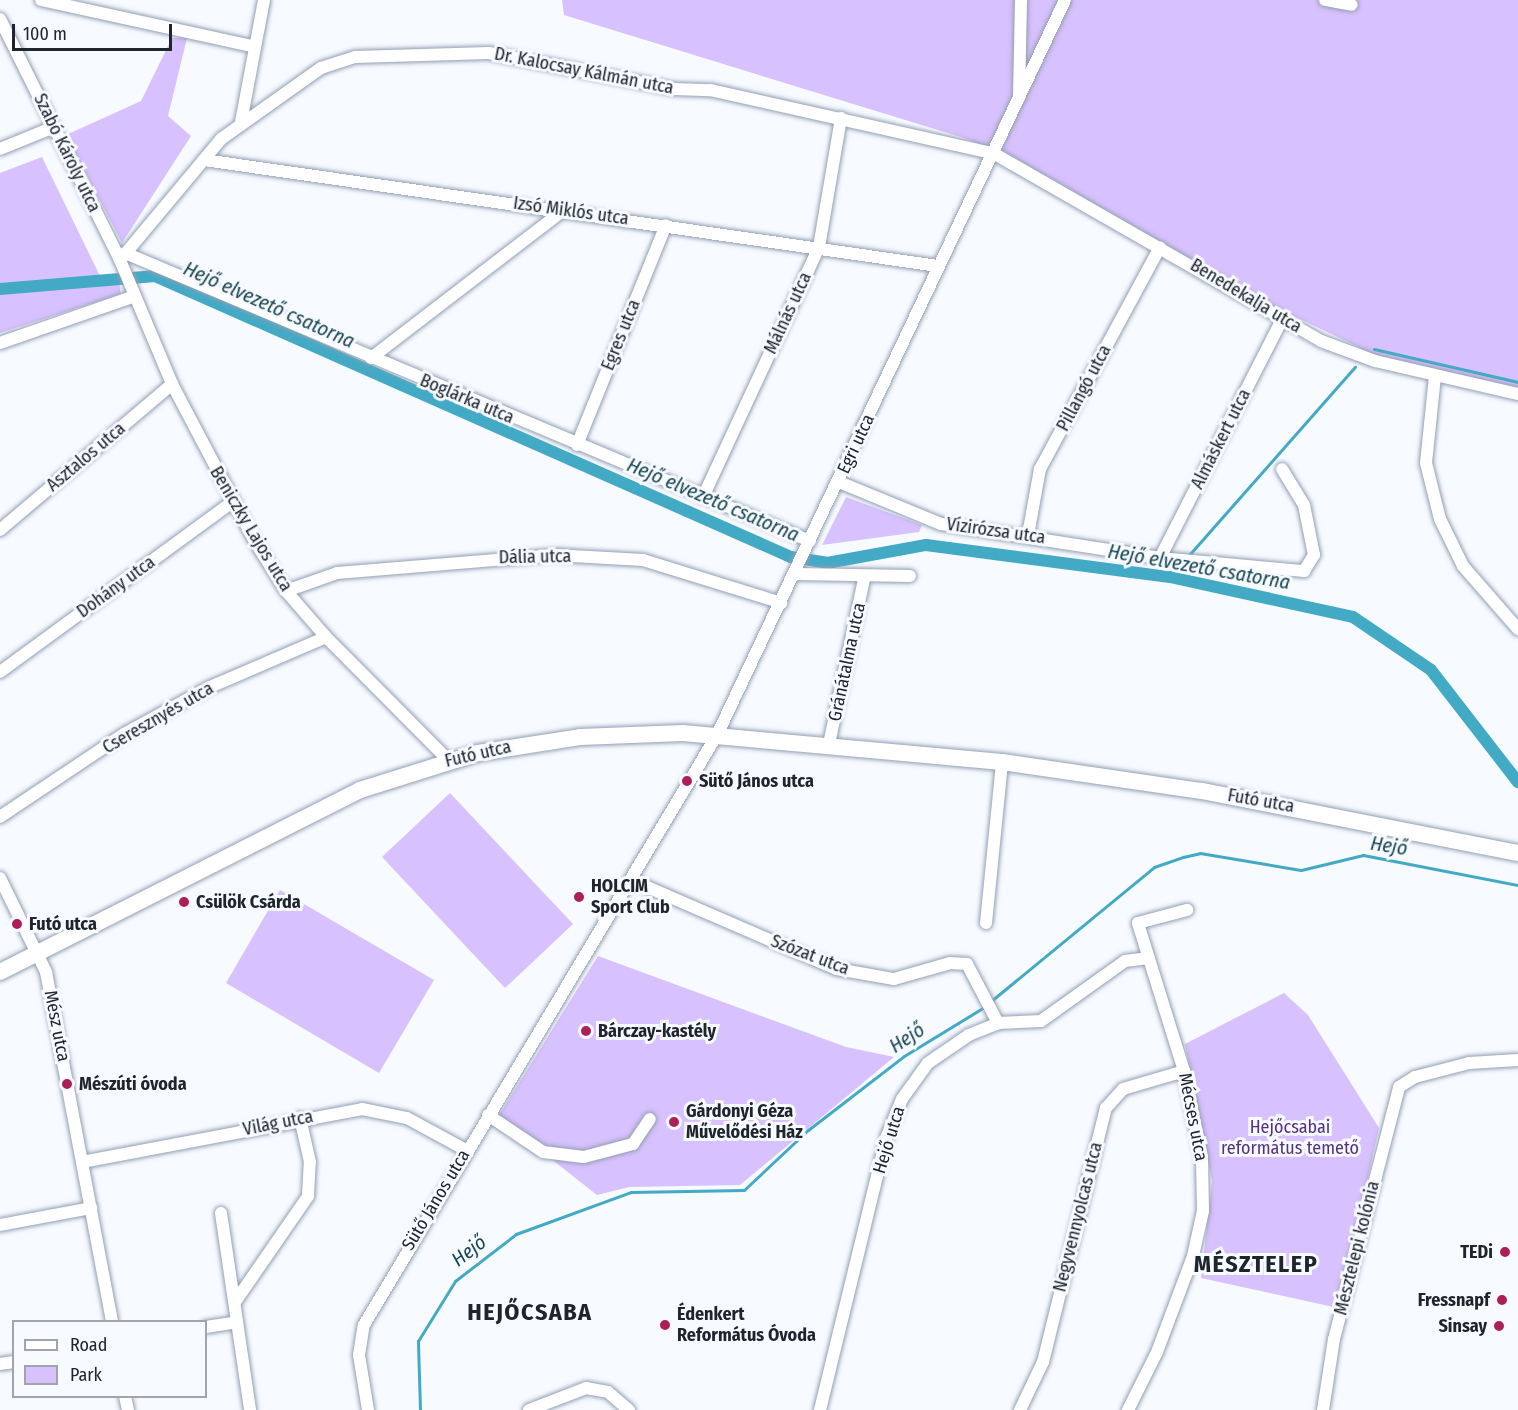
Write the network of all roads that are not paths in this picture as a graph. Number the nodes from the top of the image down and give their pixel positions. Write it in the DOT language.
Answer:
graph roads {
  1 [pos="41,0"];
  2 [pos="264,0"];
  3 [pos="1021,0"];
  4 [pos="1065,0"];
  5 [pos="1325,0"];
  6 [pos="1352,5"];
  7 [pos="0,19"];
  8 [pos="252,46"];
  9 [pos="1019,100"];
  10 [pos="841,118"];
  11 [pos="241,122"];
  12 [pos="54,127"];
  13 [pos="0,149"];
  14 [pos="993,153"];
  15 [pos="204,160"];
  16 [pos="564,210"];
  17 [pos="666,225"];
  18 [pos="819,247"];
  19 [pos="1160,247"];
  20 [pos="123,261"];
  21 [pos="938,266"];
  22 [pos="134,292"];
  23 [pos="1282,320"];
  24 [pos="0,343"];
  25 [pos="370,358"];
  26 [pos="1435,376"];
  27 [pos="172,384"];
  28 [pos="1518,394"];
  29 [pos="577,445"];
  30 [pos="1282,470"];
  31 [pos="838,482"];
  32 [pos="703,496"];
  33 [pos="232,502"];
  34 [pos="0,530"];
  35 [pos="1028,535"];
  36 [pos="809,544"];
  37 [pos="1160,558"];
  38 [pos="797,574"];
  39 [pos="910,576"];
  40 [pos="864,579"];
  41 [pos="286,591"];
  42 [pos="782,603"];
  43 [pos="1518,612"];
  44 [pos="1516,627"];
  45 [pos="326,637"];
  46 [pos="0,672"];
  47 [pos="717,735"];
  48 [pos="830,744"];
  49 [pos="447,760"];
  50 [pos="1002,762"];
  51 [pos="0,817"];
  52 [pos="1518,853"];
  53 [pos="0,878"];
  54 [pos="631,880"];
  55 [pos="1187,910"];
  56 [pos="986,923"];
  57 [pos="37,952"];
  58 [pos="1149,958"];
  59 [pos="0,972"];
  60 [pos="996,1018"];
  61 [pos="1518,1060"];
  62 [pos="1184,1071"];
  63 [pos="488,1115"];
  64 [pos="300,1119"];
  65 [pos="650,1119"];
  66 [pos="466,1150"];
  67 [pos="82,1162"];
  68 [pos="91,1208"];
  69 [pos="221,1213"];
  70 [pos="0,1226"];
  71 [pos="235,1302"];
  72 [pos="112,1320"];
  73 [pos="236,1322"];
  74 [pos="207,1327"];
  75 [pos="250,1410"];
  76 [pos="368,1410"];
  77 [pos="529,1410"];
  78 [pos="629,1410"];
  79 [pos="820,1410"];
  80 [pos="1020,1410"];
  81 [pos="1128,1410"];
  82 [pos="1323,1410"];
  1 -- 8 [label="street"];
  2 -- 8 [label="street"];
  3 -- 9 [label="street"];
  4 -- 9 [label="street, Egri utca"];
  5 -- 6 [label="street"];
  7 -- 12 [label="street, Szabó Károly utca"];
  8 -- 11 [label="street"];
  9 -- 14 [label="street, Egri utca"];
  10 -- 11 [label="street, Dr. Kalocsay Kálmán utca"];
  10 -- 14 [label="street, Dr. Kalocsay Kálmán utca"];
  10 -- 18 [label="street, Málnás utca"];
  11 -- 15 [label="street, Dr. Kalocsay Kálmán utca"];
  12 -- 13 [label="street"];
  12 -- 20 [label="street, Szabó Károly utca"];
  14 -- 19 [label="street, Benedekalja utca"];
  14 -- 21 [label="street, Egri utca"];
  15 -- 16 [label="street, Izsó Miklós utca"];
  15 -- 20 [label="street, Dr. Kalocsay Kálmán utca"];
  16 -- 17 [label="street, Izsó Miklós utca"];
  16 -- 25 [label="street"];
  17 -- 18 [label="street, Izsó Miklós utca"];
  17 -- 29 [label="street, Egres utca"];
  18 -- 21 [label="street, Izsó Miklós utca"];
  18 -- 32 [label="street, Málnás utca"];
  19 -- 23 [label="street, Benedekalja utca"];
  19 -- 35 [label="street, Pillangó utca"];
  20 -- 22 [label="street, Szabó Károly utca"];
  20 -- 25 [label="street, Boglárka utca"];
  21 -- 31 [label="street, Egri utca"];
  22 -- 24 [label="street"];
  22 -- 27 [label="street, Beniczky Lajos utca"];
  23 -- 26 [label="street, Benedekalja utca"];
  23 -- 37 [label="street, Almáskert utca"];
  25 -- 29 [label="street, Boglárka utca"];
  26 -- 28 [label="street, Benedekalja utca"];
  26 -- 44 [label="street"];
  27 -- 33 [label="street, Beniczky Lajos utca"];
  27 -- 34 [label="street, Asztalos utca"];
  29 -- 32 [label="street, Boglárka utca"];
  30 -- 37 [label="street, Vízirózsa utca"];
  31 -- 35 [label="street, Vízirózsa utca"];
  31 -- 36 [label="street, Egri utca"];
  32 -- 36 [label="street, Boglárka utca"];
  33 -- 41 [label="street, Beniczky Lajos utca"];
  33 -- 46 [label="street, Dohány utca"];
  35 -- 37 [label="street, Vízirózsa utca"];
  36 -- 38 [label="street, Egri utca"];
  38 -- 40 [label="street"];
  38 -- 42 [label="street, Egri utca"];
  39 -- 40 [label="street"];
  40 -- 48 [label="street, Gránátalma utca"];
  41 -- 42 [label="street, Dália utca"];
  41 -- 45 [label="street, Beniczky Lajos utca"];
  42 -- 47 [label="street, Egri utca"];
  43 -- 44 [label="street"];
  45 -- 49 [label="street, Beniczky Lajos utca"];
  45 -- 51 [label="street, Cseresznyés utca"];
  47 -- 48 [label="main road, Futó utca"];
  47 -- 49 [label="main road, Futó utca"];
  47 -- 54 [label="street, Egri utca"];
  48 -- 50 [label="main road, Futó utca"];
  49 -- 57 [label="main road, Futó utca"];
  50 -- 52 [label="main road, Futó utca"];
  50 -- 56 [label="street"];
  53 -- 57 [label="street, Mész utca"];
  54 -- 60 [label="street, Szózat utca"];
  54 -- 63 [label="street, Sütő János utca"];
  55 -- 58 [label="street, Mécses utca"];
  57 -- 59 [label="main road, Futó utca"];
  57 -- 67 [label="street, Mész utca"];
  58 -- 60 [label="street, Hejő utca"];
  58 -- 62 [label="street, Mécses utca"];
  60 -- 79 [label="street, Hejő utca"];
  61 -- 82 [label="street, Mésztelepi kolónia"];
  62 -- 80 [label="street, Negyvennyolcas utca"];
  62 -- 81 [label="street, Mécses utca"];
  63 -- 65 [label="street"];
  63 -- 66 [label="street, Sütő János utca"];
  64 -- 66 [label="street, Világ utca"];
  64 -- 67 [label="street, Világ utca"];
  64 -- 71 [label="street"];
  66 -- 76 [label="street, Sütő János utca"];
  67 -- 68 [label="street, Mész utca"];
  68 -- 70 [label="street"];
  68 -- 72 [label="street, Mész utca"];
  69 -- 71 [label="street"];
  71 -- 73 [label="street"];
  73 -- 74 [label="street"];
  73 -- 75 [label="street"];
  77 -- 78 [label="street"];
}
